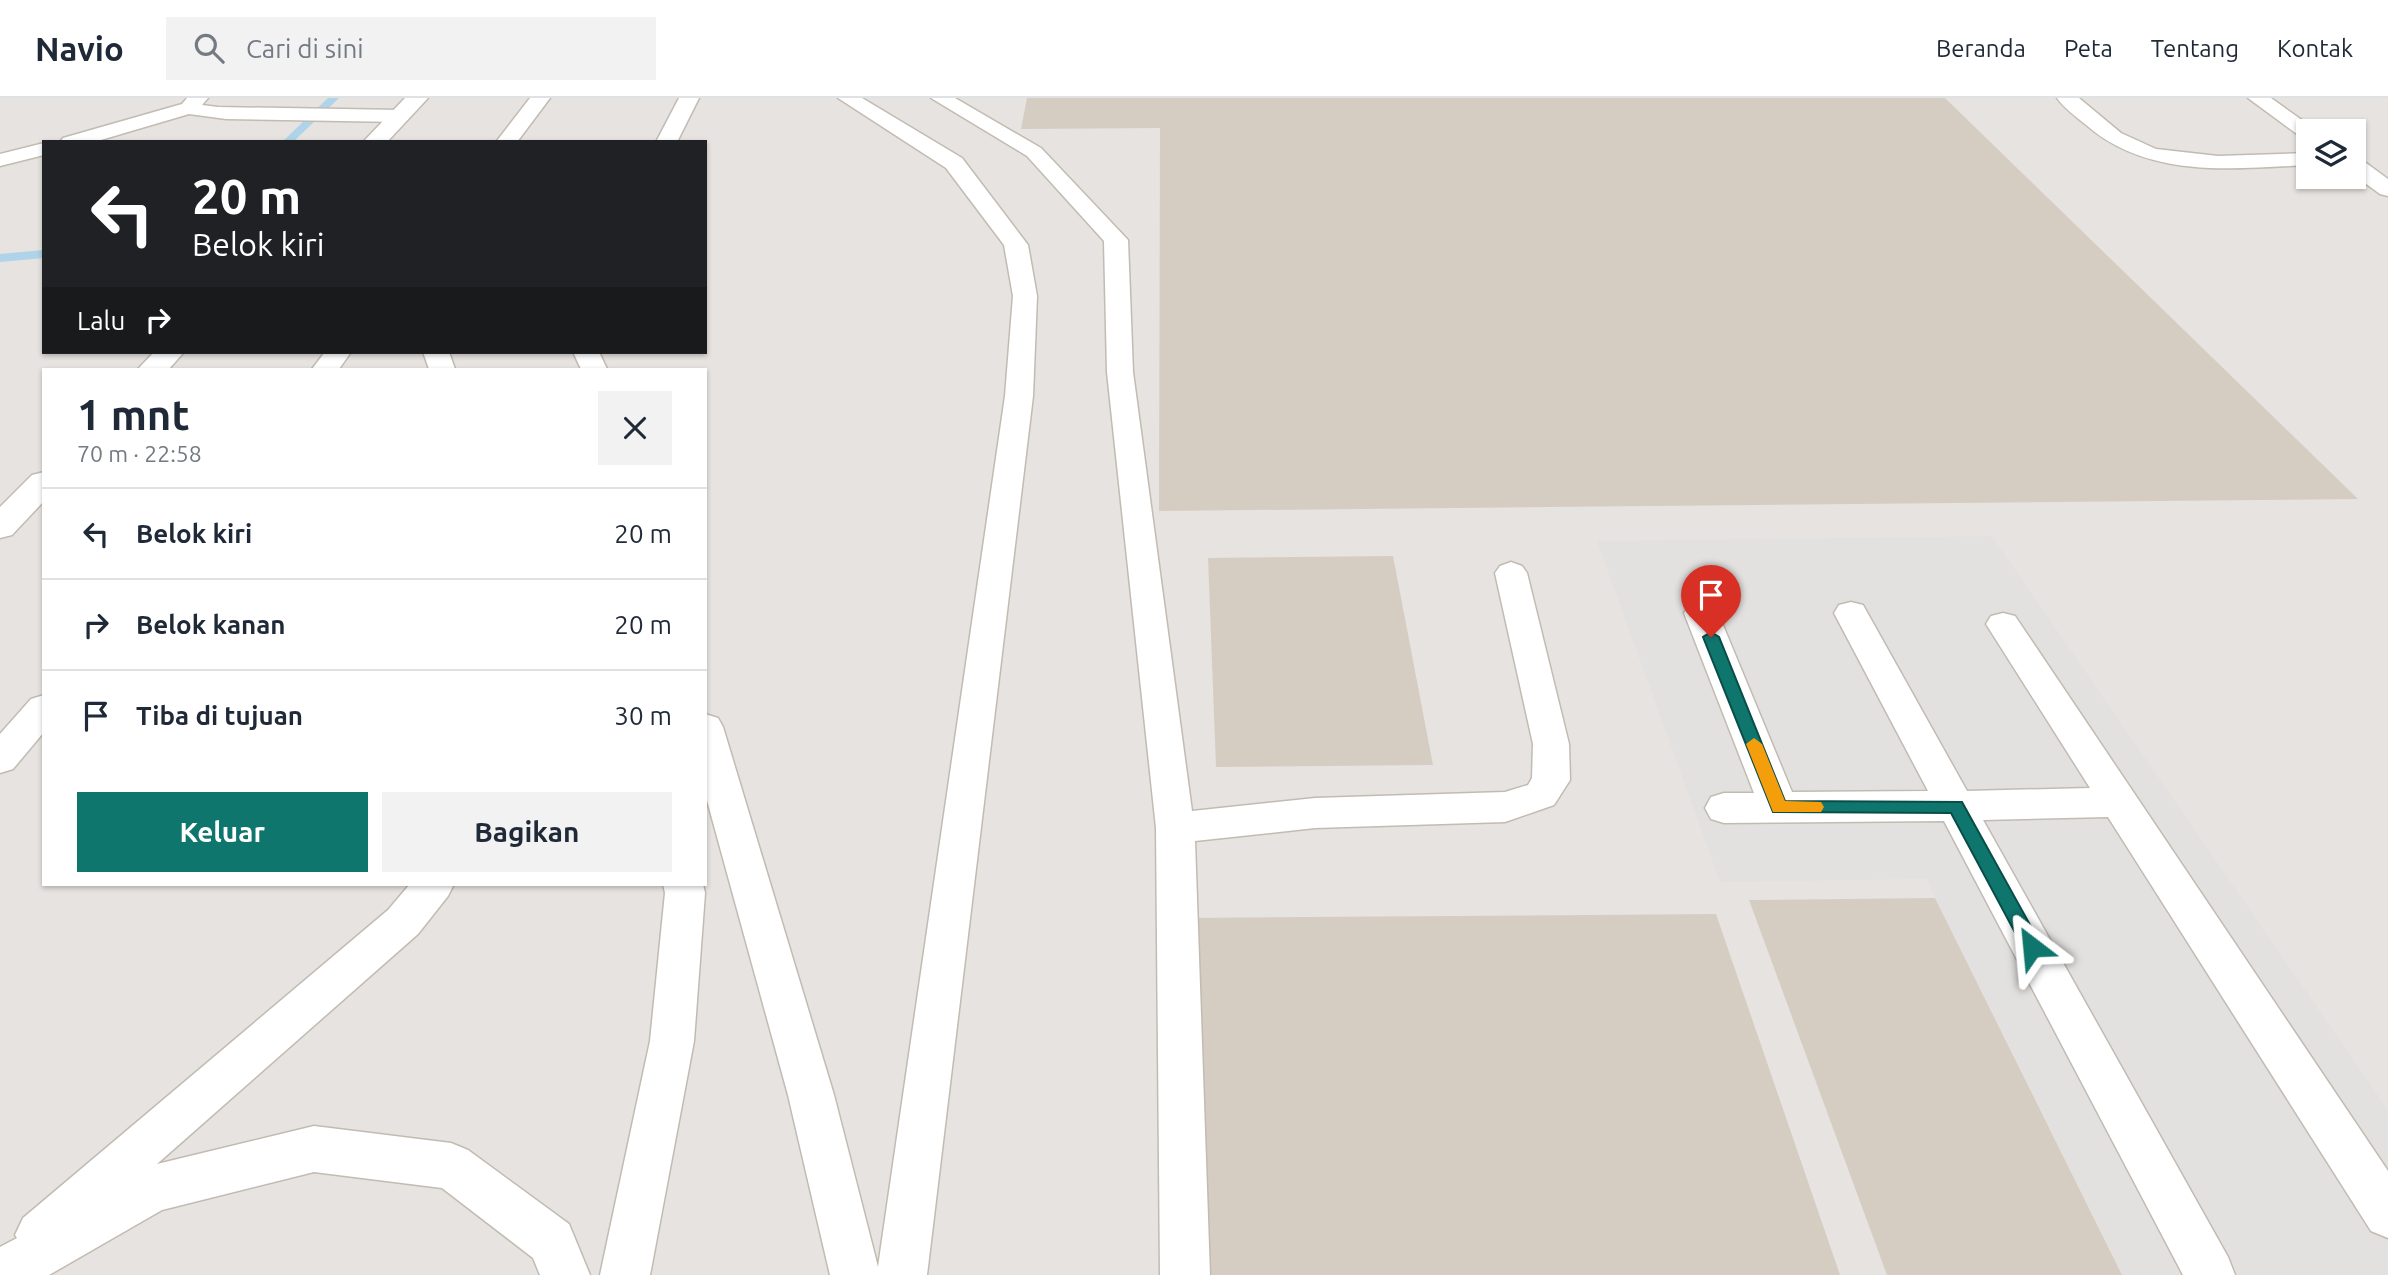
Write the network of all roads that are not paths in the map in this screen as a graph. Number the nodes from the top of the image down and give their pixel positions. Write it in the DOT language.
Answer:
graph roads {
  1 [pos="418,98"];
  2 [pos="540,98"];
  3 [pos="689,98"];
  4 [pos="848,98"];
  5 [pos="941,98"];
  6 [pos="2067,98"];
  7 [pos="2258,98"];
  8 [pos="193,103"];
  9 [pos="400,116"];
  10 [pos="2296,125"];
  11 [pos="76,140"];
  12 [pos="376,140"];
  13 [pos="508,140"];
  14 [pos="667,140"];
  15 [pos="42,150"];
  16 [pos="2296,159"];
  17 [pos="0,160"];
  18 [pos="2366,173"];
  19 [pos="2388,189"];
  20 [pos="168,354"];
  21 [pos="336,354"];
  22 [pos="154,368"];
  23 [pos="326,368"];
  24 [pos="42,484"];
  25 [pos="0,527"];
  26 [pos="1511,573"];
  27 [pos="1701,613"];
  28 [pos="1851,613"];
  29 [pos="2003,624"];
  30 [pos="42,710"];
  31 [pos="707,734"];
  32 [pos="0,759"];
  33 [pos="2119,802"];
  34 [pos="1956,806"];
  35 [pos="1779,807"];
  36 [pos="1724,808"];
  37 [pos="1175,828"];
  38 [pos="432,886"];
  39 [pos="683,886"];
  40 [pos="2388,1214"];
  41 [pos="0,1269"];
  42 [pos="0,1275"];
  43 [pos="565,1275"];
  44 [pos="625,1275"];
  45 [pos="855,1275"];
  46 [pos="902,1275"];
  47 [pos="1185,1275"];
  48 [pos="2210,1275"];
  1 -- 9 [label="street"];
  2 -- 13 [label="lane"];
  3 -- 14 [label="lane"];
  4 -- 46 [label="lane"];
  5 -- 37 [label="lane"];
  6 -- 16 [label="lane"];
  7 -- 10 [label="lane"];
  8 -- 9 [label="lane"];
  8 -- 11 [label="lane"];
  9 -- 12 [label="street"];
  15 -- 17 [label="lane"];
  18 -- 19 [label="lane"];
  20 -- 22 [label="street"];
  21 -- 23 [label="lane"];
  24 -- 25 [label="street"];
  26 -- 37 [label="lane"];
  27 -- 35 [label="lane"];
  28 -- 34 [label="lane"];
  29 -- 33 [label="lane"];
  30 -- 32 [label="lane"];
  31 -- 45 [label="lane"];
  33 -- 34 [label="lane"];
  33 -- 40 [label="lane"];
  34 -- 35 [label="lane"];
  34 -- 48 [label="lane"];
  35 -- 36 [label="lane"];
  37 -- 47 [label="lane"];
  38 -- 41 [label="lane"];
  39 -- 44 [label="lane"];
  42 -- 43 [label="lane"];
}
